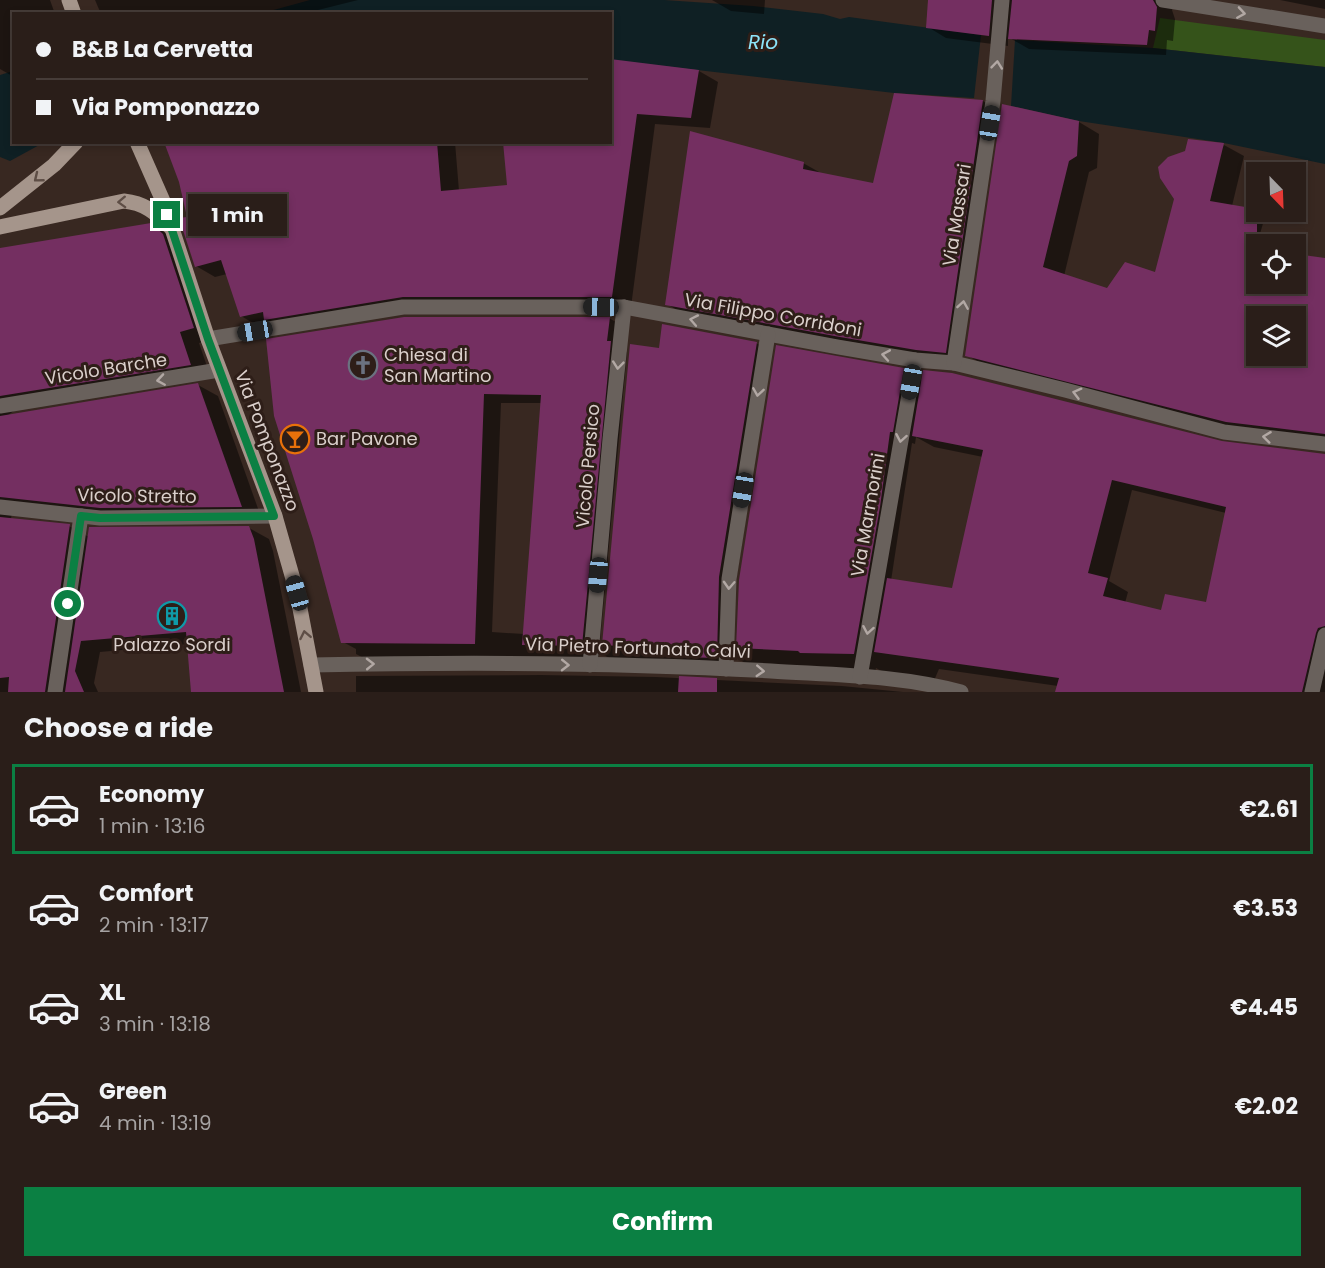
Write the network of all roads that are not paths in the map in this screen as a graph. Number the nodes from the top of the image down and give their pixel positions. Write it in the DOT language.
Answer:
graph roads {
  1 [pos="1002,0"];
  2 [pos="1163,0"];
  3 [pos="1325,26"];
  4 [pos="75,144"];
  5 [pos="137,144"];
  6 [pos="0,208"];
  7 [pos="0,227"];
  8 [pos="171,228"];
  9 [pos="624,307"];
  10 [pos="768,334"];
  11 [pos="208,339"];
  12 [pos="915,360"];
  13 [pos="954,363"];
  14 [pos="219,370"];
  15 [pos="0,406"];
  16 [pos="1325,444"];
  17 [pos="0,507"];
  18 [pos="81,516"];
  19 [pos="274,516"];
  20 [pos="1325,635"];
  21 [pos="311,665"];
  22 [pos="590,665"];
  23 [pos="726,669"];
  24 [pos="860,677"];
  25 [pos="930,688"];
  26 [pos="55,692"];
  27 [pos="316,692"];
  28 [pos="961,692"];
  29 [pos="1312,692"];
  13 -- 1 [label="street, Via Massari, one-way"];
  2 -- 3 [label="street, one-way"];
  4 -- 6 [label="main road, one-way"];
  5 -- 8 [label="main road, Via Pomponazzo"];
  8 -- 7 [label="main road, one-way"];
  8 -- 11 [label="main road, Via Pomponazzo"];
  10 -- 9 [label="street, Via Filippo Corridoni, one-way"];
  9 -- 11 [label="street, Via Filippo Corridoni"];
  9 -- 22 [label="street, Vicolo Persico, one-way"];
  12 -- 10 [label="street, Via Filippo Corridoni, one-way"];
  10 -- 23 [label="street, one-way"];
  11 -- 14 [label="main road, Via Pomponazzo"];
  12 -- 13 [label="street, Via Filippo Corridoni"];
  12 -- 24 [label="street, Via Marmorini, one-way"];
  16 -- 13 [label="street, Via Filippo Corridoni, one-way"];
  14 -- 15 [label="street, Vicolo Barche, one-way"];
  14 -- 19 [label="main road, Via Pomponazzo"];
  17 -- 18 [label="street, Vicolo Stretto"];
  18 -- 19 [label="street, Vicolo Stretto"];
  18 -- 26 [label="street"];
  21 -- 19 [label="main road, Via Pomponazzo, one-way"];
  20 -- 29 [label="street"];
  21 -- 22 [label="street, Via Pietro Fortunato Calvi, one-way"];
  21 -- 27 [label="main road, Via Pomponazzo"];
  22 -- 23 [label="street, Via Pietro Fortunato Calvi"];
  23 -- 24 [label="street, Via Pietro Fortunato Calvi, one-way"];
  24 -- 25 [label="street, Via Pietro Fortunato Calvi"];
  25 -- 28 [label="street, Via Pietro Fortunato Calvi"];
}
